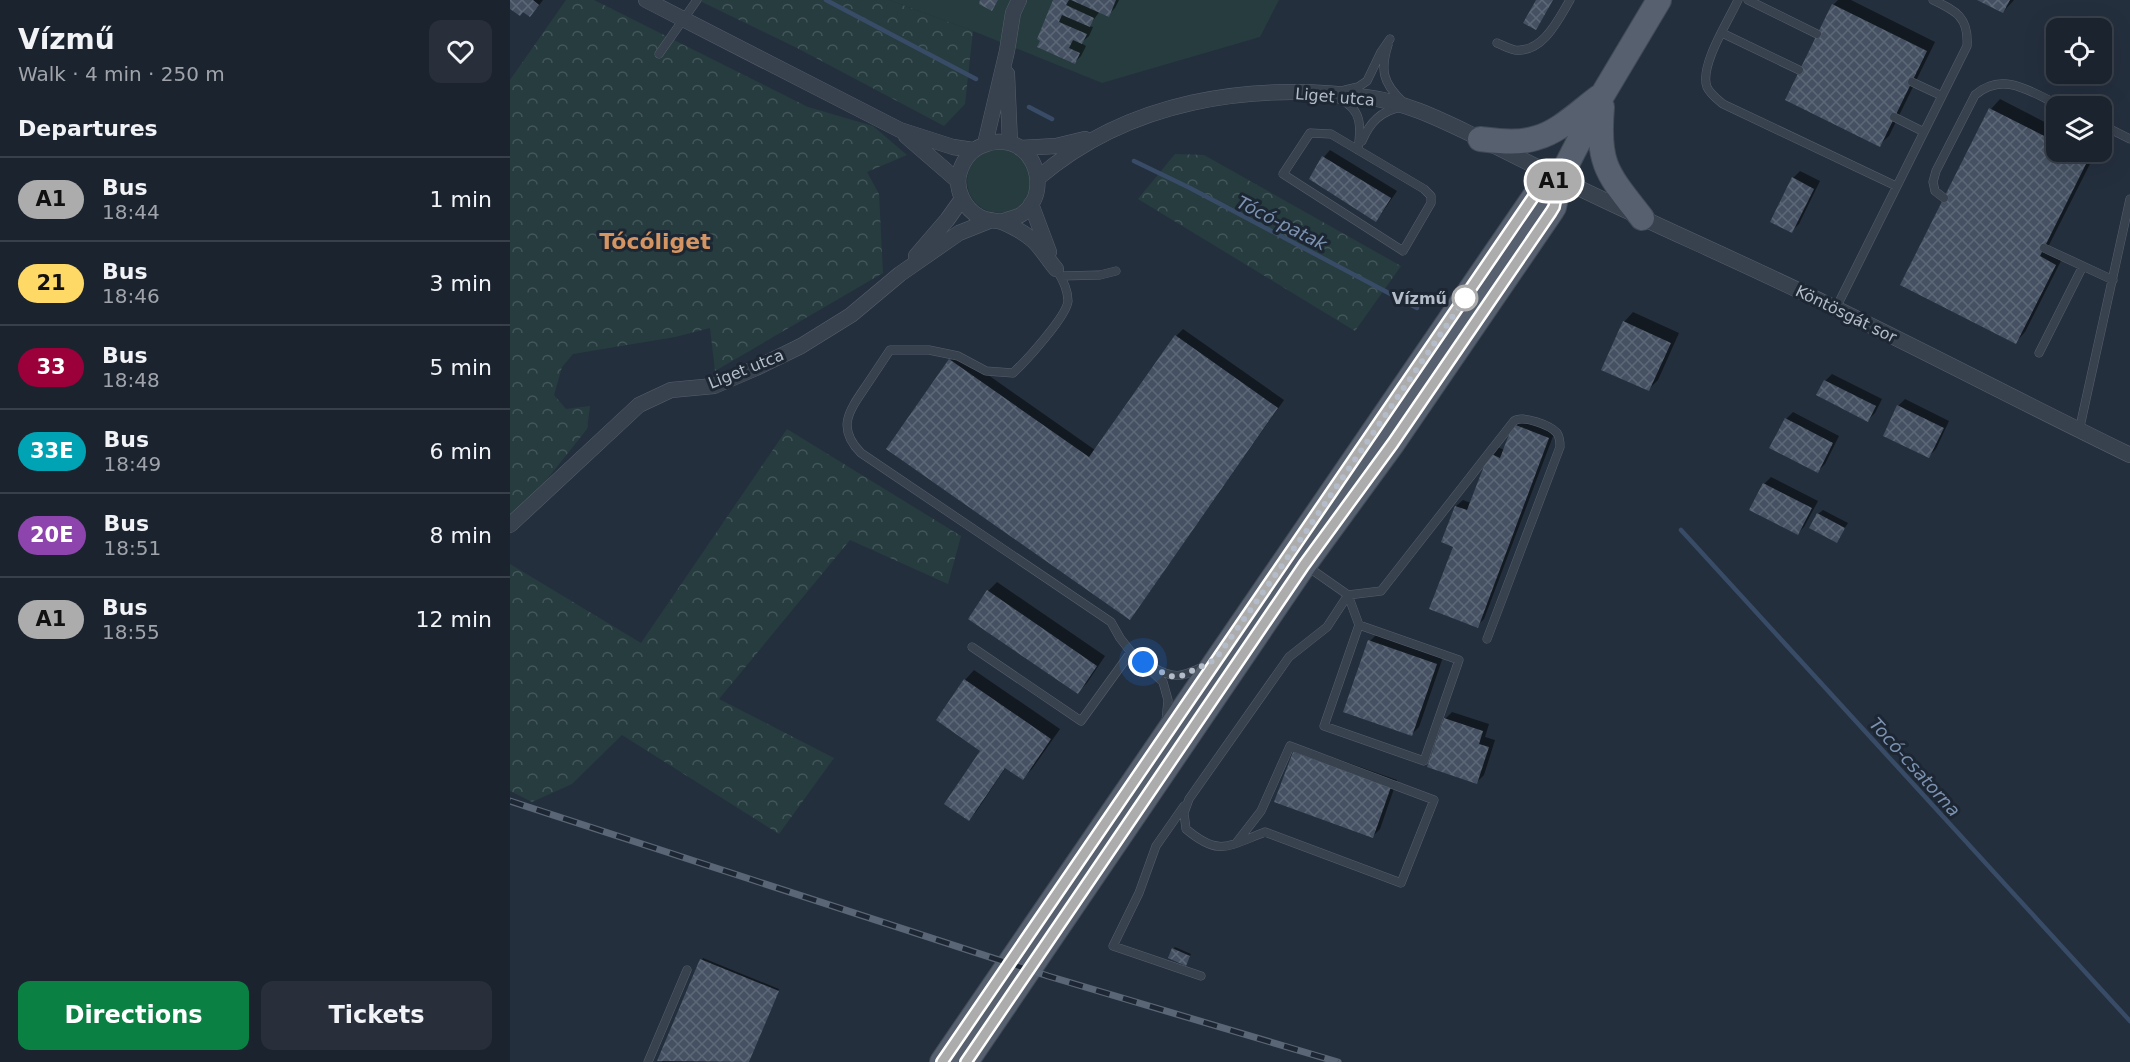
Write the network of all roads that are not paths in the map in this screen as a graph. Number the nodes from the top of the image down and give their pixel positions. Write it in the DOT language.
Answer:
graph roads {
  1 [pos="646,0"];
  2 [pos="698,0"];
  3 [pos="1018,0"];
  4 [pos="1569,0"];
  5 [pos="1659,0"];
  6 [pos="1738,0"];
  7 [pos="1748,0"];
  8 [pos="1933,0"];
  9 [pos="684,20"];
  10 [pos="1722,33"];
  11 [pos="1817,34"];
  12 [pos="1497,43"];
  13 [pos="1007,51"];
  14 [pos="659,54"];
  15 [pos="1799,70"];
  16 [pos="1912,82"];
  17 [pos="1603,94"];
  18 [pos="1329,95"];
  19 [pos="1942,96"];
  20 [pos="2046,100"];
  21 [pos="1407,106"];
  22 [pos="1894,117"];
  23 [pos="900,130"];
  24 [pos="2112,130"];
  25 [pos="1924,132"];
  26 [pos="1100,136"];
  27 [pos="1480,139"];
  28 [pos="2130,139"];
  29 [pos="1015,146"];
  30 [pos="979,147"];
  31 [pos="1358,150"];
  32 [pos="1038,178"];
  33 [pos="1560,178"];
  34 [pos="958,180"];
  35 [pos="1896,186"];
  36 [pos="1944,198"];
  37 [pos="962,199"];
  38 [pos="2130,199"];
  39 [pos="1031,204"];
  40 [pos="1642,218"];
  41 [pos="995,221"];
  42 [pos="2044,248"];
  43 [pos="2083,266"];
  44 [pos="1116,271"];
  45 [pos="1058,273"];
  46 [pos="900,274"];
  47 [pos="2113,280"];
  48 [pos="1836,308"];
  49 [pos="2039,353"];
  50 [pos="2079,431"];
  51 [pos="2130,455"];
  52 [pos="510,525"];
  53 [pos="1304,565"];
  54 [pos="1348,595"];
  55 [pos="1359,625"];
  56 [pos="1487,639"];
  57 [pos="972,647"];
  58 [pos="1131,652"];
  59 [pos="1215,660"];
  60 [pos="1143,662"];
  61 [pos="1164,735"];
  62 [pos="1189,800"];
  63 [pos="1237,842"];
  64 [pos="687,970"];
  65 [pos="1201,976"];
  66 [pos="648,1062"];
  67 [pos="942,1062"];
  68 [pos="966,1062"];
  1 -- 9 [label="street"];
  2 -- 9 [label="lane"];
  3 -- 13 [label="street"];
  4 -- 12 [label="lane"];
  5 -- 17 [label="main road"];
  6 -- 10 [label="lane"];
  7 -- 11 [label="lane"];
  8 -- 19 [label="lane"];
  9 -- 14 [label="lane"];
  9 -- 23 [label="street"];
  10 -- 15 [label="lane"];
  10 -- 35 [label="lane"];
  13 -- 29 [label="street"];
  13 -- 30 [label="street"];
  16 -- 19 [label="lane"];
  17 -- 27 [label="main road"];
  17 -- 33 [label="main road"];
  17 -- 40 [label="main road"];
  18 -- 21 [label="street, Liget utca"];
  18 -- 21 [label="lane"];
  18 -- 26 [label="street, Liget utca"];
  18 -- 31 [label="lane"];
  19 -- 25 [label="lane"];
  20 -- 36 [label="lane"];
  21 -- 27 [label="street, Liget utca"];
  21 -- 31 [label="lane"];
  22 -- 25 [label="lane"];
  23 -- 30 [label="street"];
  23 -- 34 [label="street"];
  24 -- 28 [label="lane"];
  25 -- 35 [label="lane"];
  26 -- 29 [label="street, Liget utca"];
  26 -- 32 [label="street, Liget utca"];
  27 -- 33 [label="street, Liget utca"];
  29 -- 30 [label="street"];
  29 -- 32 [label="street"];
  30 -- 34 [label="street"];
  31 -- 31 [label="lane"];
  32 -- 39 [label="street"];
  33 -- 40 [label="street, Köntösgát sor"];
  33 -- 53 [label="main road"];
  33 -- 59 [label="main road"];
  34 -- 37 [label="street"];
  35 -- 48 [label="lane"];
  37 -- 41 [label="street"];
  37 -- 46 [label="street, Liget utca"];
  38 -- 47 [label="lane"];
  39 -- 41 [label="street"];
  39 -- 45 [label="street"];
  40 -- 48 [label="street, Köntösgát sor"];
  41 -- 45 [label="street"];
  41 -- 46 [label="street, Liget utca"];
  42 -- 43 [label="lane"];
  43 -- 47 [label="lane"];
  43 -- 49 [label="lane"];
  44 -- 45 [label="lane"];
  45 -- 58 [label="lane"];
  46 -- 52 [label="street, Liget utca"];
  47 -- 50 [label="lane"];
  48 -- 50 [label="street, Köntösgát sor"];
  50 -- 51 [label="street, Köntösgát sor"];
  53 -- 54 [label="lane"];
  53 -- 68 [label="main road"];
  54 -- 55 [label="lane"];
  54 -- 56 [label="lane"];
  54 -- 62 [label="lane"];
  55 -- 55 [label="lane"];
  57 -- 58 [label="lane"];
  58 -- 60 [label="lane"];
  59 -- 60 [label="lane"];
  59 -- 61 [label="main road"];
  60 -- 61 [label="lane"];
  61 -- 67 [label="main road"];
  62 -- 63 [label="lane"];
  62 -- 65 [label="lane"];
  63 -- 63 [label="lane"];
  64 -- 66 [label="lane"];
}
